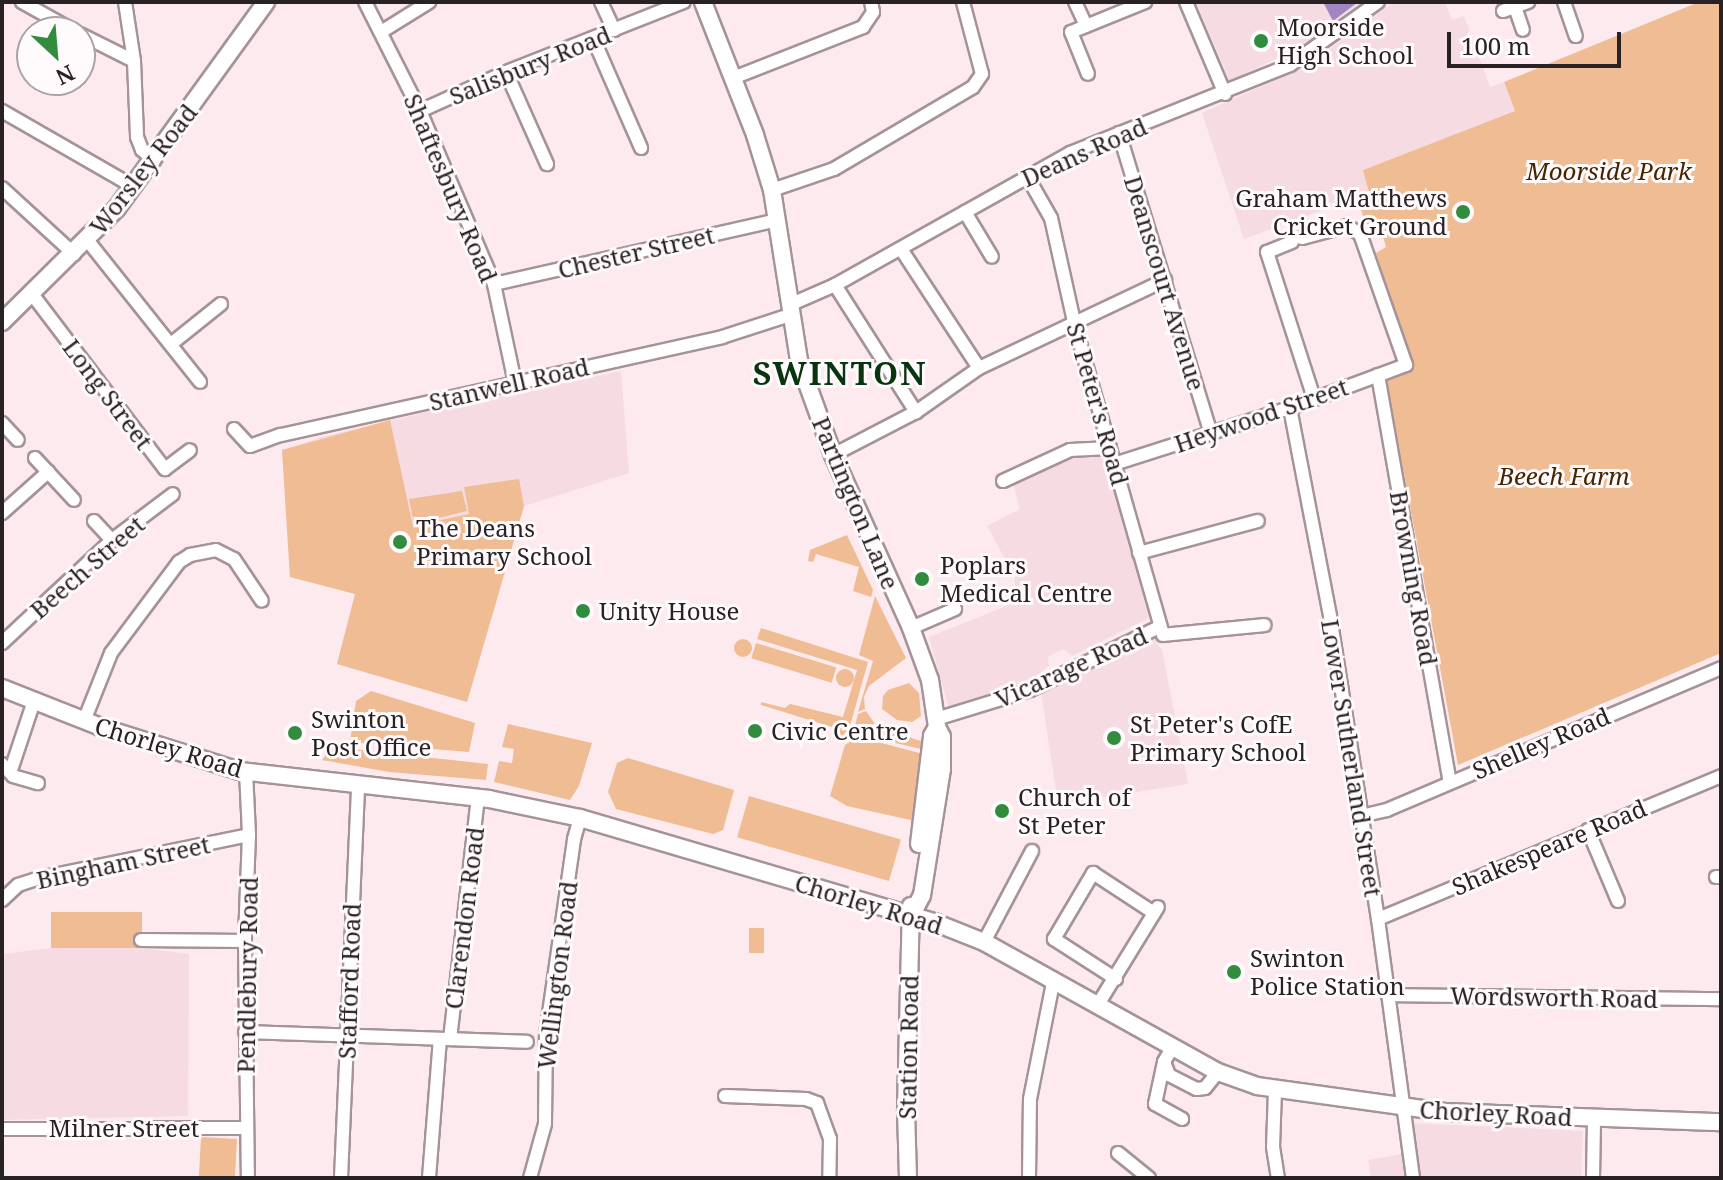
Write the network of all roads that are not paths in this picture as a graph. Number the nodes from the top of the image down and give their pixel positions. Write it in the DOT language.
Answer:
graph roads {
  1 [pos="22,2"];
  2 [pos="125,2"];
  3 [pos="266,2"];
  4 [pos="365,2"];
  5 [pos="429,2"];
  6 [pos="601,2"];
  7 [pos="684,2"];
  8 [pos="703,2"];
  9 [pos="871,2"];
  10 [pos="963,2"];
  11 [pos="1075,2"];
  12 [pos="1145,2"];
  13 [pos="1186,2"];
  14 [pos="1378,2"];
  15 [pos="1564,2"];
  16 [pos="1515,7"];
  17 [pos="47,16"];
  18 [pos="1086,26"];
  19 [pos="614,30"];
  20 [pos="1523,30"];
  21 [pos="381,32"];
  22 [pos="1576,36"];
  23 [pos="593,38"];
  24 [pos="96,42"];
  25 [pos="1098,58"];
  26 [pos="134,61"];
  27 [pos="506,72"];
  28 [pos="733,78"];
  29 [pos="1225,94"];
  30 [pos="2,111"];
  31 [pos="420,111"];
  32 [pos="1119,133"];
  33 [pos="641,148"];
  34 [pos="154,160"];
  35 [pos="547,164"];
  36 [pos="1027,176"];
  37 [pos="134,187"];
  38 [pos="2,188"];
  39 [pos="772,190"];
  40 [pos="965,212"];
  41 [pos="778,220"];
  42 [pos="88,241"];
  43 [pos="901,249"];
  44 [pos="74,254"];
  45 [pos="992,257"];
  46 [pos="1165,280"];
  47 [pos="494,284"];
  48 [pos="835,285"];
  49 [pos="32,294"];
  50 [pos="221,304"];
  51 [pos="790,310"];
  52 [pos="2,322"];
  53 [pos="1074,322"];
  54 [pos="171,344"];
  55 [pos="979,368"];
  56 [pos="1378,375"];
  57 [pos="200,382"];
  58 [pos="515,383"];
  59 [pos="1314,398"];
  60 [pos="1290,408"];
  61 [pos="916,412"];
  62 [pos="2,423"];
  63 [pos="234,429"];
  64 [pos="1217,432"];
  65 [pos="18,440"];
  66 [pos="1110,448"];
  67 [pos="190,450"];
  68 [pos="833,455"];
  69 [pos="35,458"];
  70 [pos="1114,464"];
  71 [pos="48,472"];
  72 [pos="1003,481"];
  73 [pos="173,494"];
  74 [pos="74,500"];
  75 [pos="2,513"];
  76 [pos="94,521"];
  77 [pos="1258,521"];
  78 [pos="112,540"];
  79 [pos="1139,553"];
  80 [pos="262,601"];
  81 [pos="955,609"];
  82 [pos="1265,625"];
  83 [pos="911,628"];
  84 [pos="1161,631"];
  85 [pos="2,643"];
  86 [pos="1721,668"];
  87 [pos="2,688"];
  88 [pos="34,701"];
  89 [pos="84,721"];
  90 [pos="936,723"];
  91 [pos="6,767"];
  92 [pos="246,771"];
  93 [pos="1721,776"];
  94 [pos="1450,782"];
  95 [pos="38,783"];
  96 [pos="358,785"];
  97 [pos="478,797"];
  98 [pos="1361,816"];
  99 [pos="580,818"];
  100 [pos="1588,830"];
  101 [pos="249,835"];
  102 [pos="1032,851"];
  103 [pos="2,900"];
  104 [pos="1618,901"];
  105 [pos="912,915"];
  106 [pos="1378,919"];
  107 [pos="141,940"];
  108 [pos="245,941"];
  109 [pos="984,942"];
  110 [pos="1116,979"];
  111 [pos="1053,983"];
  112 [pos="1388,995"];
  113 [pos="1721,999"];
  114 [pos="1097,1006"];
  115 [pos="245,1032"];
  116 [pos="347,1037"];
  117 [pos="445,1039"];
  118 [pos="527,1042"];
  119 [pos="1168,1055"];
  120 [pos="1218,1072"];
  121 [pos="1275,1090"];
  122 [pos="725,1096"];
  123 [pos="1405,1109"];
  124 [pos="1594,1118"];
  125 [pos="1182,1119"];
  126 [pos="1721,1122"];
  127 [pos="246,1128"];
  128 [pos="2,1129"];
  129 [pos="1118,1153"];
  130 [pos="248,1178"];
  131 [pos="341,1178"];
  132 [pos="429,1178"];
  133 [pos="530,1178"];
  134 [pos="829,1178"];
  135 [pos="908,1178"];
  136 [pos="1029,1178"];
  137 [pos="1149,1178"];
  138 [pos="1278,1178"];
  139 [pos="1413,1178"];
  140 [pos="1593,1178"];
  1 -- 17 [label="street"];
  2 -- 26 [label="street"];
  3 -- 34 [label="main road, Worsley Road"];
  4 -- 21 [label="street, Shaftesbury Road"];
  5 -- 21 [label="street"];
  6 -- 19 [label="street"];
  7 -- 19 [label="street, Salisbury Road"];
  8 -- 28 [label="main road, Partington Lane"];
  9 -- 28 [label="street"];
  10 -- 39 [label="street"];
  11 -- 18 [label="street"];
  12 -- 18 [label="street"];
  13 -- 29 [label="street"];
  14 -- 29 [label="street, Deans Road"];
  15 -- 22 [label="street"];
  16 -- 20 [label="street"];
  18 -- 25 [label="street"];
  19 -- 23 [label="street, Salisbury Road"];
  21 -- 31 [label="street, Shaftesbury Road"];
  23 -- 27 [label="street, Salisbury Road"];
  23 -- 33 [label="street"];
  24 -- 26 [label="street"];
  26 -- 34 [label="street"];
  27 -- 31 [label="street, Salisbury Road"];
  27 -- 35 [label="street"];
  28 -- 39 [label="main road, Partington Lane"];
  29 -- 32 [label="street, Deans Road"];
  30 -- 37 [label="street"];
  31 -- 47 [label="street, Shaftesbury Road"];
  32 -- 36 [label="street, Deans Road"];
  32 -- 46 [label="street, Deanscourt Avenue"];
  34 -- 37 [label="main road, Worsley Road"];
  36 -- 40 [label="street, Deans Road"];
  36 -- 53 [label="street, St Peter's Road"];
  37 -- 42 [label="main road, Worsley Road"];
  38 -- 44 [label="street"];
  39 -- 41 [label="main road, Partington Lane"];
  40 -- 43 [label="street, Deans Road"];
  40 -- 45 [label="street"];
  41 -- 47 [label="street, Chester Street"];
  41 -- 51 [label="main road, Partington Lane"];
  42 -- 44 [label="main road, Worsley Road"];
  42 -- 54 [label="street"];
  43 -- 48 [label="street, Deans Road"];
  43 -- 55 [label="street"];
  44 -- 49 [label="main road, Worsley Road"];
  46 -- 53 [label="street"];
  46 -- 64 [label="street, Deanscourt Avenue"];
  47 -- 58 [label="street, Shaftesbury Road"];
  48 -- 51 [label="street, Deans Road"];
  48 -- 61 [label="street"];
  49 -- 52 [label="main road, Worsley Road"];
  49 -- 67 [label="street, Long Street"];
  50 -- 54 [label="street"];
  51 -- 58 [label="street, Stanwell Road"];
  51 -- 68 [label="main road, Partington Lane"];
  53 -- 55 [label="street"];
  53 -- 66 [label="street, St Peter's Road"];
  54 -- 57 [label="street"];
  55 -- 61 [label="street"];
  56 -- 59 [label="street, Heywood Street"];
  56 -- 59 [label="street, Heywood Street"];
  56 -- 94 [label="street, Browning Road"];
  58 -- 63 [label="street, Stanwell Road"];
  59 -- 60 [label="street, Heywood Street"];
  60 -- 64 [label="street, Heywood Street"];
  60 -- 98 [label="street, Lower Sutherland Street"];
  61 -- 68 [label="street"];
  62 -- 65 [label="street"];
  64 -- 70 [label="street, Heywood Street"];
  66 -- 70 [label="street, St Peter's Road"];
  66 -- 72 [label="street"];
  68 -- 83 [label="main road, Partington Lane"];
  69 -- 71 [label="street"];
  70 -- 79 [label="street, St Peter's Road"];
  71 -- 74 [label="street"];
  71 -- 75 [label="street"];
  73 -- 78 [label="street, Beech Street"];
  76 -- 78 [label="street"];
  77 -- 79 [label="street"];
  78 -- 85 [label="street, Beech Street"];
  79 -- 84 [label="street, St Peter's Road"];
  80 -- 89 [label="street"];
  81 -- 83 [label="street"];
  82 -- 84 [label="street"];
  83 -- 90 [label="main road, Partington Lane"];
  84 -- 90 [label="street, Vicarage Road"];
  86 -- 94 [label="street, Shelley Road"];
  87 -- 88 [label="main road, Chorley Road"];
  88 -- 89 [label="main road, Chorley Road"];
  88 -- 91 [label="street"];
  89 -- 92 [label="main road, Chorley Road"];
  90 -- 105 [label="main road, Partington Lane"];
  91 -- 95 [label="street"];
  92 -- 96 [label="main road, Chorley Road"];
  92 -- 101 [label="street, Pendlebury Road"];
  93 -- 100 [label="street, Shakespeare Road"];
  94 -- 98 [label="street, Shelley Road"];
  96 -- 97 [label="main road, Chorley Road"];
  96 -- 116 [label="street, Stafford Road"];
  97 -- 99 [label="main road, Chorley Road"];
  97 -- 117 [label="street, Clarendon Road"];
  98 -- 106 [label="street, Lower Sutherland Street"];
  99 -- 105 [label="main road, Chorley Road"];
  99 -- 133 [label="street, Wellington Road"];
  100 -- 104 [label="street"];
  100 -- 106 [label="street, Shakespeare Road"];
  101 -- 103 [label="street, Bingham Street"];
  101 -- 108 [label="street, Pendlebury Road"];
  102 -- 109 [label="street"];
  105 -- 109 [label="main road, Chorley Road"];
  105 -- 135 [label="main road, Station Road"];
  106 -- 112 [label="street, Lower Sutherland Street"];
  107 -- 108 [label="street"];
  108 -- 115 [label="street, Pendlebury Road"];
  109 -- 111 [label="main road, Chorley Road"];
  110 -- 110 [label="street"];
  110 -- 114 [label="street"];
  111 -- 114 [label="main road, Chorley Road"];
  111 -- 136 [label="street"];
  112 -- 113 [label="street, Wordsworth Road"];
  112 -- 123 [label="street, Lower Sutherland Street"];
  114 -- 119 [label="main road, Chorley Road"];
  115 -- 116 [label="street"];
  115 -- 127 [label="street, Pendlebury Road"];
  116 -- 117 [label="street"];
  116 -- 131 [label="street, Stafford Road"];
  117 -- 118 [label="street"];
  117 -- 132 [label="street, Clarendon Road"];
  119 -- 120 [label="main road, Chorley Road"];
  119 -- 120 [label="street"];
  119 -- 125 [label="street"];
  120 -- 121 [label="main road, Chorley Road"];
  121 -- 123 [label="main road, Chorley Road"];
  121 -- 138 [label="street"];
  122 -- 134 [label="street"];
  123 -- 124 [label="main road, Chorley Road"];
  123 -- 139 [label="street, Lower Sutherland Street"];
  124 -- 126 [label="main road, Chorley Road"];
  124 -- 140 [label="street"];
  127 -- 128 [label="street, Milner Street"];
  127 -- 130 [label="street, Pendlebury Road"];
  129 -- 137 [label="street"];
}
